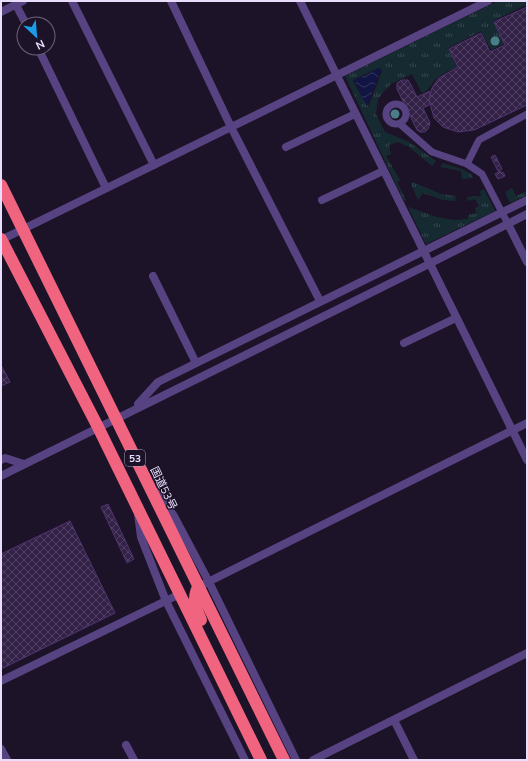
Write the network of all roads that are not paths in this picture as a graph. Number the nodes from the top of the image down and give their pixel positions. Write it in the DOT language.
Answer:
graph roads {
  1 [pos="72,1"];
  2 [pos="171,1"];
  3 [pos="300,1"];
  4 [pos="488,1"];
  5 [pos="20,3"];
  6 [pos="1,12"];
  7 [pos="24,16"];
  8 [pos="42,56"];
  9 [pos="336,75"];
  10 [pos="355,114"];
  11 [pos="527,114"];
  12 [pos="400,124"];
  13 [pos="231,127"];
  14 [pos="286,147"];
  15 [pos="468,164"];
  16 [pos="154,165"];
  17 [pos="383,170"];
  18 [pos="1,184"];
  19 [pos="106,188"];
  20 [pos="322,200"];
  21 [pos="527,200"];
  22 [pos="502,212"];
  23 [pos="527,214"];
  24 [pos="508,224"];
  25 [pos="23,230"];
  26 [pos="1,240"];
  27 [pos="423,251"];
  28 [pos="527,262"];
  29 [pos="429,264"];
  30 [pos="153,276"];
  31 [pos="320,301"];
  32 [pos="456,318"];
  33 [pos="404,343"];
  34 [pos="196,363"];
  35 [pos="135,408"];
  36 [pos="116,418"];
  37 [pos="527,423"];
  38 [pos="98,427"];
  39 [pos="512,430"];
  40 [pos="1,460"];
  41 [pos="527,460"];
  42 [pos="24,464"];
  43 [pos="139,466"];
  44 [pos="1,476"];
  45 [pos="137,507"];
  46 [pos="203,584"];
  47 [pos="180,594"];
  48 [pos="166,601"];
  49 [pos="527,653"];
  50 [pos="1,681"];
  51 [pos="237,712"];
  52 [pos="394,720"];
  53 [pos="126,745"];
  54 [pos="1,749"];
  55 [pos="7,760"];
  56 [pos="134,760"];
  57 [pos="245,760"];
  58 [pos="261,760"];
  59 [pos="284,760"];
  60 [pos="296,760"];
  61 [pos="313,760"];
  62 [pos="414,760"];
  1 -- 16 [label="street"];
  2 -- 13 [label="street"];
  3 -- 9 [label="street"];
  4 -- 9 [label="street"];
  5 -- 6 [label="street"];
  5 -- 7 [label="street"];
  8 -- 19 [label="street"];
  9 -- 10 [label="street"];
  9 -- 13 [label="street"];
  10 -- 14 [label="street"];
  10 -- 17 [label="street"];
  11 -- 15 [label="lane"];
  12 -- 15 [label="lane"];
  13 -- 16 [label="street"];
  13 -- 31 [label="street"];
  15 -- 22 [label="lane"];
  16 -- 19 [label="street"];
  17 -- 20 [label="street"];
  17 -- 27 [label="street"];
  18 -- 25 [label="highway, 国道53号 / 53"];
  19 -- 25 [label="street"];
  21 -- 22 [label="street"];
  22 -- 24 [label="lane"];
  22 -- 27 [label="street"];
  23 -- 24 [label="street"];
  24 -- 28 [label="street"];
  24 -- 29 [label="street"];
  25 -- 26 [label="street"];
  25 -- 36 [label="highway, 国道53号 / 53"];
  26 -- 38 [label="highway, 53"];
  27 -- 29 [label="street"];
  27 -- 31 [label="street"];
  29 -- 32 [label="street"];
  29 -- 35 [label="street"];
  30 -- 34 [label="street"];
  31 -- 34 [label="street"];
  32 -- 33 [label="street"];
  32 -- 39 [label="street"];
  34 -- 35 [label="street"];
  35 -- 36 [label="street"];
  36 -- 38 [label="street"];
  36 -- 43 [label="highway, 国道53号 / 53"];
  37 -- 39 [label="street"];
  38 -- 42 [label="street"];
  38 -- 45 [label="highway, 53"];
  39 -- 41 [label="street"];
  39 -- 46 [label="street"];
  40 -- 42 [label="street"];
  42 -- 44 [label="street"];
  43 -- 46 [label="highway, 国道53号 / 53"];
  43 -- 47 [label="highway"];
  45 -- 47 [label="highway, 53"];
  45 -- 48 [label="street"];
  46 -- 51 [label="highway"];
  46 -- 59 [label="highway, 国道53号 / 53"];
  46 -- 60 [label="street"];
  47 -- 48 [label="street"];
  47 -- 51 [label="highway, 53"];
  48 -- 50 [label="street"];
  48 -- 57 [label="street"];
  49 -- 52 [label="street"];
  51 -- 58 [label="highway, 53"];
  52 -- 61 [label="street"];
  52 -- 62 [label="street"];
  53 -- 56 [label="street"];
  54 -- 55 [label="street"];
}
